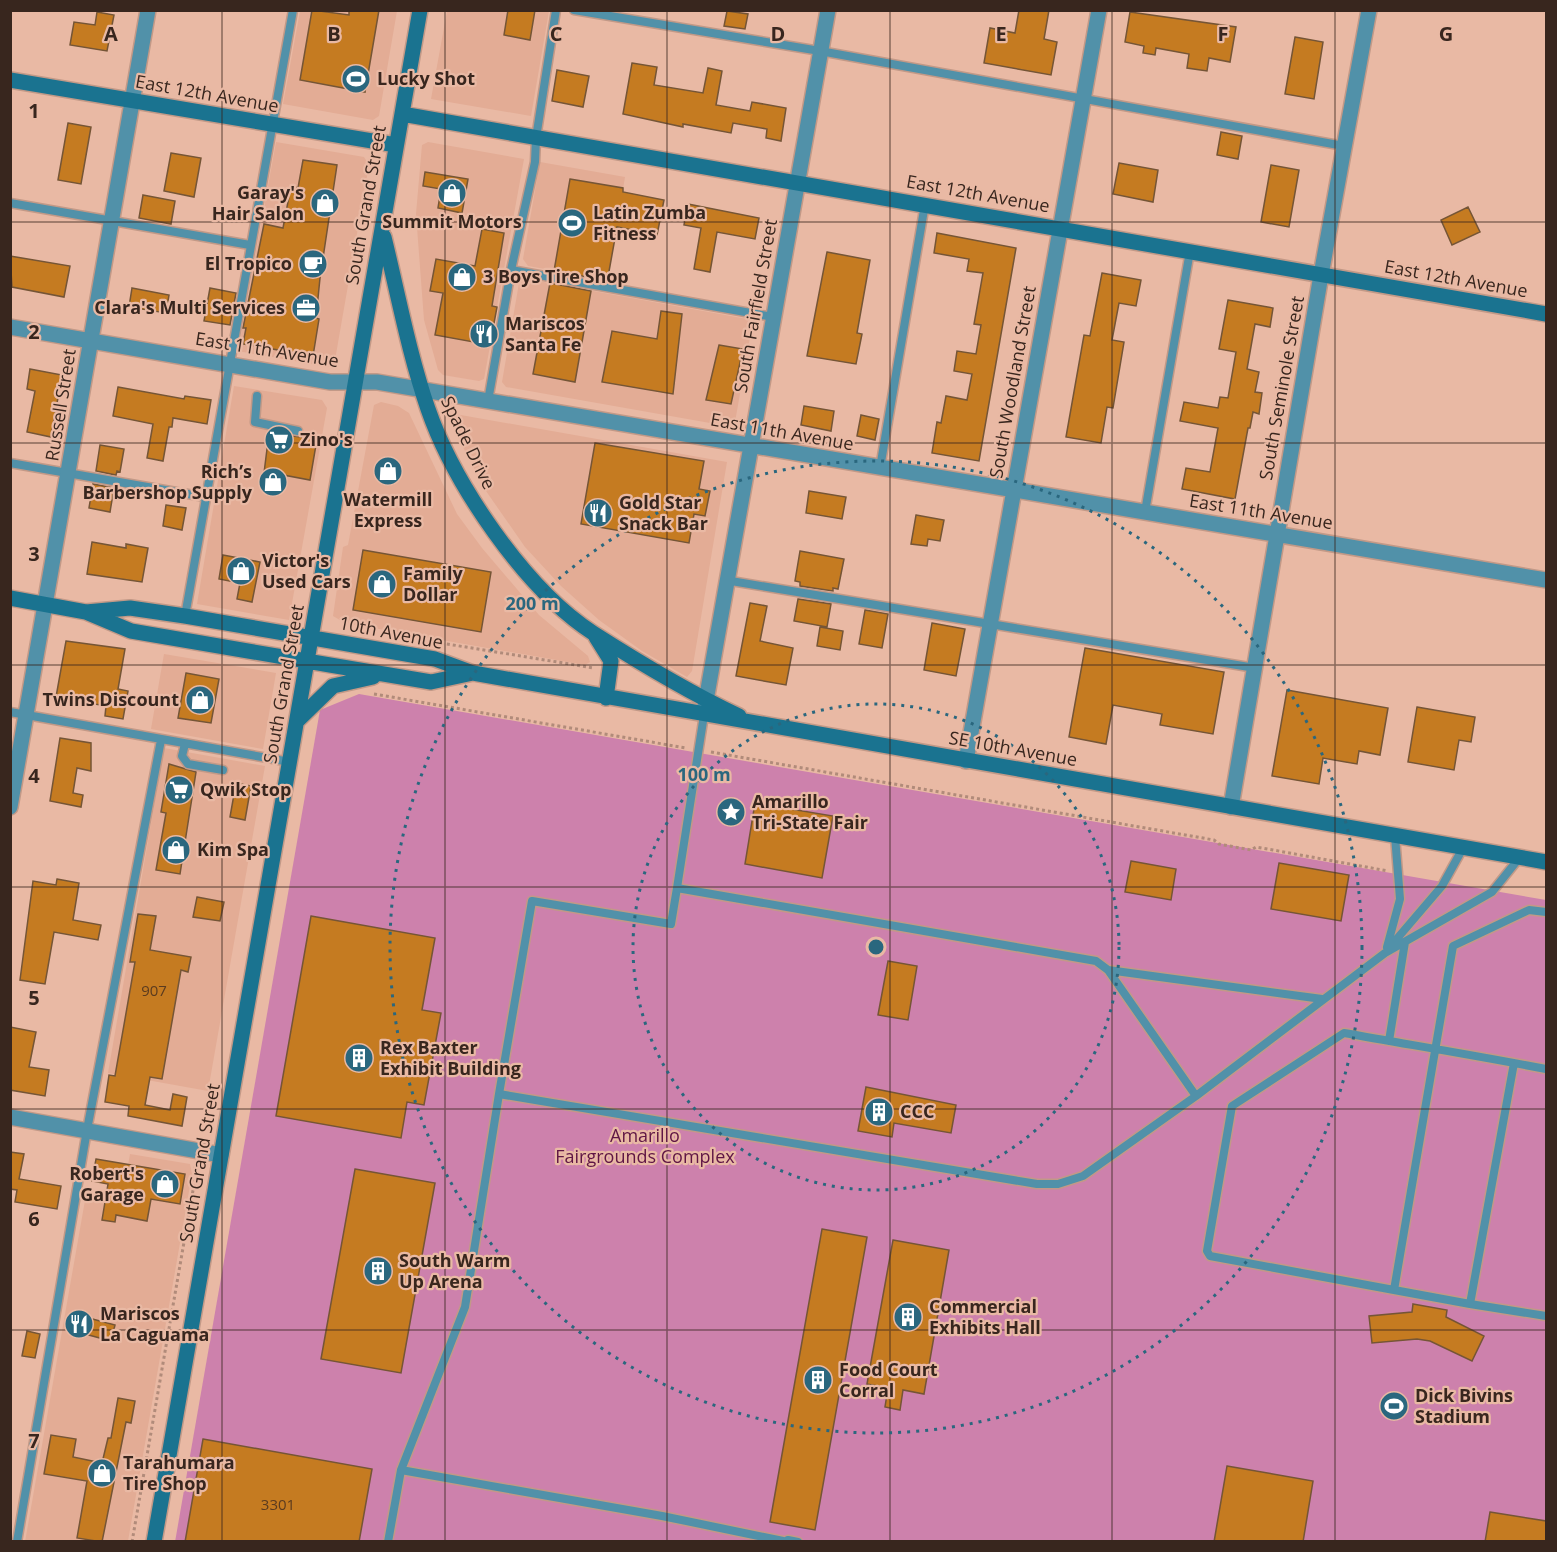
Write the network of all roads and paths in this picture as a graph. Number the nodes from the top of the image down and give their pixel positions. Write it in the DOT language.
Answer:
graph roads {
  1 [pos="148,10"];
  2 [pos="293,10"];
  3 [pos="420,10"];
  4 [pos="556,10"];
  5 [pos="574,10"];
  6 [pos="828,10"];
  7 [pos="1099,10"];
  8 [pos="1369,10"];
  9 [pos="820,51"];
  10 [pos="10,80"];
  11 [pos="1083,98"];
  12 [pos="133,101"];
  13 [pos="402,114"];
  14 [pos="273,125"];
  15 [pos="536,138"];
  16 [pos="396,145"];
  17 [pos="1344,146"];
  18 [pos="798,182"];
  19 [pos="10,203"];
  20 [pos="925,204"];
  21 [pos="112,221"];
  22 [pos="1059,228"];
  23 [pos="382,230"];
  24 [pos="250,245"];
  25 [pos="1190,251"];
  26 [pos="511,270"];
  27 [pos="1321,275"];
  28 [pos="1546,314"];
  29 [pos="773,317"];
  30 [pos="10,327"];
  31 [pos="92,341"];
  32 [pos="228,365"];
  33 [pos="356,382"];
  34 [pos="422,390"];
  35 [pos="257,396"];
  36 [pos="488,401"];
  37 [pos="298,431"];
  38 [pos="750,446"];
  39 [pos="10,463"];
  40 [pos="879,468"];
  41 [pos="70,474"];
  42 [pos="1014,491"];
  43 [pos="205,497"];
  44 [pos="1145,512"];
  45 [pos="1278,534"];
  46 [pos="725,580"];
  47 [pos="1546,580"];
  48 [pos="10,598"];
  49 [pos="46,604"];
  50 [pos="86,612"];
  51 [pos="184,616"];
  52 [pos="990,624"];
  53 [pos="592,632"];
  54 [pos="312,638"];
  55 [pos="428,640"];
  56 [pos="308,662"];
  57 [pos="1255,668"];
  58 [pos="599,669"];
  59 [pos="473,674"];
  60 [pos="390,675"];
  61 [pos="364,692"];
  62 [pos="606,698"];
  63 [pos="705,708"];
  64 [pos="10,712"];
  65 [pos="27,715"];
  66 [pos="298,720"];
  67 [pos="755,724"];
  68 [pos="160,740"];
  69 [pos="184,744"];
  70 [pos="698,750"];
  71 [pos="966,761"];
  72 [pos="290,762"];
  73 [pos="223,770"];
  74 [pos="10,807"];
  75 [pos="1231,807"];
  76 [pos="1395,836"];
  77 [pos="1463,848"];
  78 [pos="1520,857"];
  79 [pos="1546,862"];
  80 [pos="1391,878"];
  81 [pos="677,888"];
  82 [pos="1546,912"];
  83 [pos="1405,942"];
  84 [pos="1385,953"];
  85 [pos="1108,970"];
  86 [pos="1322,999"];
  87 [pos="1389,1041"];
  88 [pos="1437,1050"];
  89 [pos="1514,1063"];
  90 [pos="1546,1069"];
  91 [pos="499,1094"];
  92 [pos="1196,1096"];
  93 [pos="10,1117"];
  94 [pos="87,1130"];
  95 [pos="221,1155"];
  96 [pos="195,1166"];
  97 [pos="1394,1290"];
  98 [pos="1470,1304"];
  99 [pos="1546,1316"];
  100 [pos="401,1470"];
  101 [pos="791,1541"];
  102 [pos="17,1542"];
  103 [pos="132,1542"];
  104 [pos="154,1542"];
  105 [pos="388,1542"];
  1 -- 12 [label="street, Russell Street"];
  2 -- 14 [label="lane"];
  3 -- 13 [label="main road, South Grand Street"];
  4 -- 15 [label="lane"];
  5 -- 9 [label="lane"];
  6 -- 9 [label="street, South Fairfield Street"];
  7 -- 11 [label="street, South Woodland Street"];
  8 -- 17 [label="street, South Seminole Street"];
  9 -- 11 [label="lane"];
  9 -- 18 [label="street, South Fairfield Street"];
  10 -- 12 [label="main road, East 12th Avenue"];
  11 -- 17 [label="lane"];
  11 -- 22 [label="street, South Woodland Street"];
  12 -- 14 [label="main road, East 12th Avenue"];
  12 -- 21 [label="street, Russell Street"];
  13 -- 15 [label="main road, East 12th Avenue"];
  13 -- 16 [label="main road, South Grand Street"];
  14 -- 16 [label="main road, East 12th Avenue"];
  14 -- 24 [label="lane"];
  15 -- 18 [label="main road, East 12th Avenue"];
  15 -- 26 [label="lane"];
  16 -- 23 [label="main road, South Grand Street"];
  17 -- 27 [label="street, South Seminole Street"];
  18 -- 20 [label="main road, East 12th Avenue"];
  18 -- 29 [label="street, South Fairfield Street"];
  19 -- 21 [label="lane"];
  20 -- 22 [label="main road, East 12th Avenue"];
  20 -- 40 [label="lane"];
  21 -- 24 [label="lane"];
  21 -- 31 [label="street, Russell Street"];
  22 -- 25 [label="main road, East 12th Avenue"];
  22 -- 42 [label="street, South Woodland Street"];
  23 -- 33 [label="main road, South Grand Street"];
  23 -- 34 [label="main road, Spade Drive"];
  24 -- 32 [label="lane"];
  25 -- 27 [label="main road, East 12th Avenue"];
  25 -- 44 [label="lane"];
  26 -- 29 [label="lane"];
  26 -- 36 [label="lane"];
  27 -- 28 [label="main road, East 12th Avenue"];
  27 -- 45 [label="street, South Seminole Street"];
  29 -- 38 [label="street, South Fairfield Street"];
  30 -- 31 [label="street, East 11th Avenue"];
  31 -- 32 [label="street, East 11th Avenue"];
  31 -- 41 [label="street, Russell Street"];
  32 -- 33 [label="street, East 11th Avenue"];
  32 -- 43 [label="lane"];
  33 -- 34 [label="street, East 11th Avenue"];
  33 -- 54 [label="main road, South Grand Street"];
  34 -- 36 [label="street, East 11th Avenue"];
  34 -- 53 [label="main road, Spade Drive"];
  35 -- 37 [label="lane"];
  36 -- 38 [label="street, East 11th Avenue"];
  38 -- 40 [label="street, East 11th Avenue"];
  38 -- 46 [label="street, South Fairfield Street"];
  39 -- 41 [label="lane"];
  40 -- 42 [label="street, East 11th Avenue"];
  41 -- 43 [label="lane"];
  41 -- 49 [label="street, Russell Street"];
  42 -- 44 [label="street, East 11th Avenue"];
  42 -- 52 [label="street, South Woodland Street"];
  43 -- 51 [label="lane"];
  44 -- 45 [label="street, East 11th Avenue"];
  45 -- 47 [label="street, East 11th Avenue"];
  45 -- 57 [label="street, South Seminole Street"];
  46 -- 52 [label="lane"];
  46 -- 63 [label="street, South Fairfield Street"];
  48 -- 49 [label="main road, 10th Avenue"];
  49 -- 50 [label="main road, 10th Avenue"];
  49 -- 65 [label="street, Russell Street"];
  50 -- 51 [label="main road, 10th Avenue"];
  50 -- 56 [label="main road, 10th Avenue"];
  51 -- 54 [label="main road, 10th Avenue"];
  52 -- 57 [label="lane"];
  52 -- 71 [label="street, South Woodland Street"];
  53 -- 62 [label="main road, Spade Drive"];
  53 -- 63 [label="main road, Spade Drive"];
  54 -- 56 [label="main road, South Grand Street"];
  54 -- 59 [label="main road, 10th Avenue"];
  55 -- 58 [label="path"];
  56 -- 60 [label="main road, 10th Avenue"];
  56 -- 66 [label="main road, South Grand Street"];
  57 -- 75 [label="street, South Seminole Street"];
  59 -- 60 [label="main road, 10th Avenue"];
  59 -- 62 [label="main road"];
  60 -- 66 [label="main road"];
  61 -- 70 [label="path"];
  62 -- 63 [label="main road"];
  63 -- 67 [label="main road, Spade Drive"];
  63 -- 70 [label="lane"];
  64 -- 65 [label="lane"];
  65 -- 68 [label="lane"];
  65 -- 74 [label="street, Russell Street"];
  66 -- 72 [label="main road, South Grand Street"];
  67 -- 71 [label="main road, SE 10th Avenue"];
  68 -- 69 [label="lane"];
  68 -- 94 [label="lane"];
  69 -- 72 [label="lane"];
  69 -- 73 [label="lane"];
  70 -- 80 [label="path"];
  70 -- 81 [label="lane"];
  71 -- 75 [label="main road, SE 10th Avenue"];
  72 -- 95 [label="main road, South Grand Street"];
  75 -- 76 [label="main road, SE 10th Avenue"];
  76 -- 77 [label="main road, SE 10th Avenue"];
  76 -- 84 [label="lane"];
  77 -- 78 [label="main road, SE 10th Avenue"];
  77 -- 84 [label="lane"];
  78 -- 79 [label="main road, SE 10th Avenue"];
  78 -- 83 [label="lane"];
  81 -- 85 [label="lane"];
  81 -- 91 [label="lane"];
  82 -- 88 [label="lane"];
  83 -- 84 [label="lane"];
  83 -- 87 [label="lane"];
  84 -- 86 [label="lane"];
  85 -- 86 [label="lane"];
  85 -- 92 [label="lane"];
  86 -- 92 [label="lane"];
  87 -- 88 [label="lane"];
  87 -- 97 [label="lane"];
  88 -- 89 [label="lane"];
  88 -- 97 [label="lane"];
  89 -- 90 [label="lane"];
  89 -- 98 [label="lane"];
  91 -- 92 [label="lane"];
  91 -- 100 [label="lane"];
  93 -- 94 [label="street"];
  94 -- 95 [label="street"];
  94 -- 102 [label="lane"];
  95 -- 104 [label="main road, South Grand Street"];
  96 -- 103 [label="path"];
  97 -- 98 [label="lane"];
  98 -- 99 [label="lane"];
  100 -- 101 [label="lane"];
  100 -- 105 [label="lane"];
}
